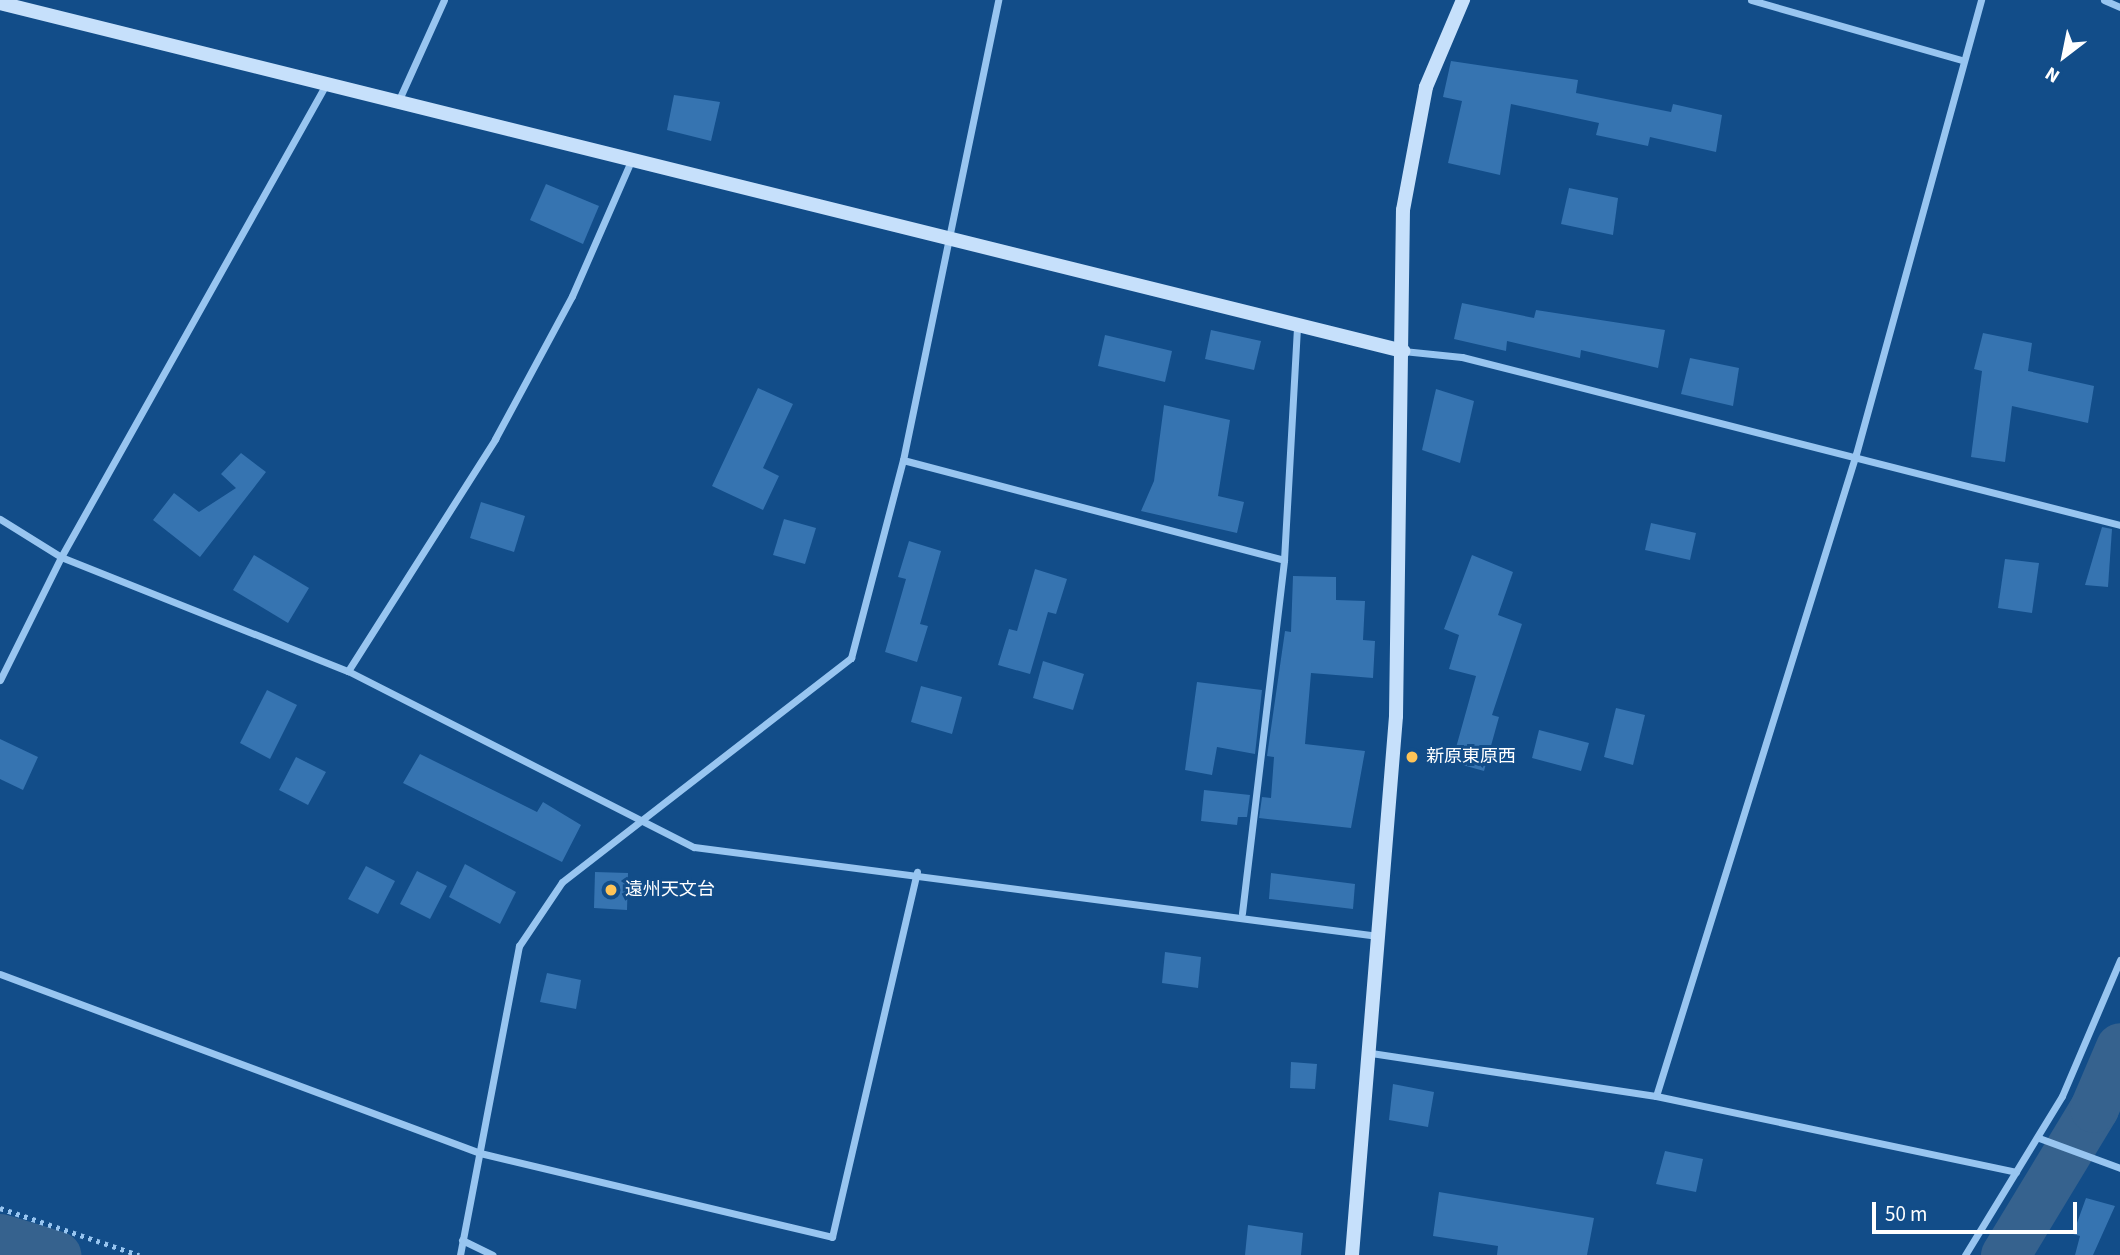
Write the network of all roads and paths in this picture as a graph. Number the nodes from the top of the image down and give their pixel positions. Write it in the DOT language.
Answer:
graph roads {
  1 [pos="444,0"];
  2 [pos="998,0"];
  3 [pos="1463,0"];
  4 [pos="1751,0"];
  5 [pos="1982,0"];
  6 [pos="2105,0"];
  7 [pos="0,3"];
  8 [pos="2120,6"];
  9 [pos="1962,60"];
  10 [pos="325,86"];
  11 [pos="397,104"];
  12 [pos="630,163"];
  13 [pos="947,242"];
  14 [pos="1297,320"];
  15 [pos="1402,351"];
  16 [pos="1856,454"];
  17 [pos="903,460"];
  18 [pos="0,519"];
  19 [pos="2120,525"];
  20 [pos="61,558"];
  21 [pos="1284,560"];
  22 [pos="348,671"];
  23 [pos="0,680"];
  24 [pos="636,820"];
  25 [pos="917,872"];
  26 [pos="1242,914"];
  27 [pos="1379,936"];
  28 [pos="2120,960"];
  29 [pos="0,974"];
  30 [pos="1371,1052"];
  31 [pos="1656,1096"];
  32 [pos="2039,1138"];
  33 [pos="480,1153"];
  34 [pos="2120,1168"];
  35 [pos="2016,1172"];
  36 [pos="0,1208"];
  37 [pos="462,1240"];
  38 [pos="139,1255"];
  39 [pos="460,1255"];
  40 [pos="493,1255"];
  41 [pos="1352,1255"];
  42 [pos="1965,1255"];
  1 -- 11 [label="street"];
  2 -- 13 [label="street"];
  3 -- 15 [label="street"];
  4 -- 9 [label="street"];
  5 -- 9 [label="street"];
  6 -- 8 [label="street"];
  7 -- 10 [label="street"];
  9 -- 16 [label="street"];
  10 -- 11 [label="street"];
  10 -- 20 [label="street"];
  11 -- 12 [label="street"];
  12 -- 13 [label="street"];
  12 -- 22 [label="street"];
  13 -- 14 [label="street"];
  13 -- 17 [label="street"];
  14 -- 15 [label="street"];
  14 -- 21 [label="street"];
  15 -- 16 [label="street"];
  15 -- 27 [label="street"];
  16 -- 19 [label="street"];
  16 -- 31 [label="street"];
  17 -- 21 [label="street"];
  17 -- 24 [label="street"];
  18 -- 20 [label="street"];
  20 -- 22 [label="street"];
  20 -- 23 [label="street"];
  21 -- 26 [label="street"];
  22 -- 24 [label="street"];
  24 -- 25 [label="street"];
  24 -- 33 [label="street"];
  25 -- 26 [label="street"];
  25 -- 33 [label="street"];
  26 -- 27 [label="street"];
  27 -- 30 [label="street"];
  28 -- 32 [label="street"];
  29 -- 33 [label="street"];
  30 -- 31 [label="street"];
  30 -- 41 [label="street"];
  31 -- 35 [label="street"];
  32 -- 34 [label="street"];
  32 -- 35 [label="street"];
  33 -- 37 [label="street"];
  35 -- 42 [label="street"];
  36 -- 38 [label="path"];
  37 -- 39 [label="street"];
  37 -- 40 [label="street"];
}
